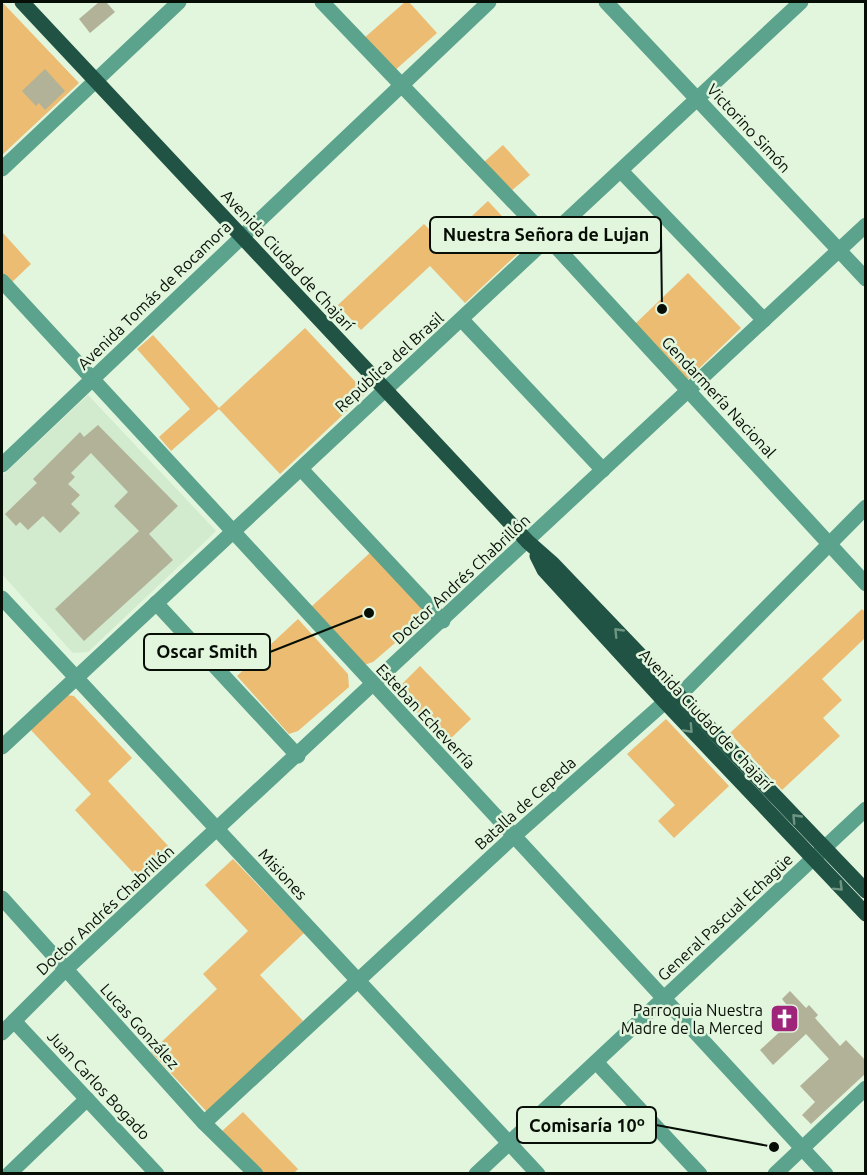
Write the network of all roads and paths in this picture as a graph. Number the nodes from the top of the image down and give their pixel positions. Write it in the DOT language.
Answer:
graph roads {
  1 [pos="22,2"];
  2 [pos="180,2"];
  3 [pos="322,2"];
  4 [pos="489,2"];
  5 [pos="606,2"];
  6 [pos="801,2"];
  7 [pos="96,80"];
  8 [pos="401,84"];
  9 [pos="696,98"];
  10 [pos="2,169"];
  11 [pos="621,171"];
  12 [pos="866,225"];
  13 [pos="240,236"];
  14 [pos="548,238"];
  15 [pos="838,251"];
  16 [pos="866,279"];
  17 [pos="4,290"];
  18 [pos="462,320"];
  19 [pos="764,320"];
  20 [pos="92,381"];
  21 [pos="384,388"];
  22 [pos="688,391"];
  23 [pos="2,465"];
  24 [pos="301,469"];
  25 [pos="603,470"];
  26 [pos="866,507"];
  27 [pos="232,533"];
  28 [pos="528,542"];
  29 [pos="828,543"];
  30 [pos="866,584"];
  31 [pos="2,598"];
  32 [pos="156,603"];
  33 [pos="443,621"];
  34 [pos="76,677"];
  35 [pos="373,686"];
  36 [pos="672,699"];
  37 [pos="2,747"];
  38 [pos="298,756"];
  39 [pos="866,809"];
  40 [pos="218,830"];
  41 [pos="514,836"];
  42 [pos="825,848"];
  43 [pos="812,860"];
  44 [pos="866,891"];
  45 [pos="2,898"];
  46 [pos="866,914"];
  47 [pos="65,970"];
  48 [pos="358,981"];
  49 [pos="665,998"];
  50 [pos="14,1021"];
  51 [pos="2,1033"];
  52 [pos="596,1062"];
  53 [pos="866,1088"];
  54 [pos="87,1099"];
  55 [pos="204,1123"];
  56 [pos="509,1142"];
  57 [pos="802,1148"];
  58 [pos="9,1173"];
  59 [pos="157,1173"];
  60 [pos="256,1173"];
  61 [pos="476,1173"];
  62 [pos="538,1173"];
  63 [pos="700,1173"];
  64 [pos="775,1173"];
  65 [pos="826,1173"];
  1 -- 7 [label="main road, Avenida Ciudad de Chajarí"];
  2 -- 7 [label="street"];
  3 -- 8 [label="street, Gendarmería Nacional"];
  4 -- 8 [label="street, Avenida Tomás de Rocamora"];
  5 -- 9 [label="street, Victorino Simón"];
  6 -- 9 [label="street, República del Brasil"];
  7 -- 10 [label="street"];
  7 -- 13 [label="main road, Avenida Ciudad de Chajarí"];
  8 -- 13 [label="street, Avenida Tomás de Rocamora"];
  8 -- 14 [label="street, Gendarmería Nacional"];
  9 -- 11 [label="street, República del Brasil"];
  9 -- 15 [label="street, Victorino Simón"];
  11 -- 14 [label="street, República del Brasil"];
  11 -- 19 [label="street"];
  12 -- 15 [label="street, Doctor Andrés Chabrillón"];
  13 -- 20 [label="street, Avenida Tomás de Rocamora"];
  13 -- 21 [label="main road, Avenida Ciudad de Chajarí"];
  14 -- 18 [label="street, República del Brasil"];
  14 -- 22 [label="street, Gendarmería Nacional"];
  15 -- 16 [label="street, Victorino Simón"];
  15 -- 19 [label="street, Doctor Andrés Chabrillón"];
  17 -- 20 [label="street, Esteban Echeverría"];
  18 -- 21 [label="street, República del Brasil"];
  18 -- 25 [label="street"];
  19 -- 22 [label="street, Doctor Andrés Chabrillón"];
  20 -- 23 [label="street, Avenida Tomás de Rocamora"];
  20 -- 27 [label="street, Esteban Echeverría"];
  21 -- 24 [label="street, República del Brasil"];
  21 -- 28 [label="main road, Avenida Ciudad de Chajarí"];
  22 -- 25 [label="street, Doctor Andrés Chabrillón"];
  22 -- 29 [label="street, Gendarmería Nacional"];
  24 -- 27 [label="street, República del Brasil"];
  24 -- 33 [label="street"];
  25 -- 28 [label="street, Doctor Andrés Chabrillón"];
  26 -- 29 [label="street, Batalla de Cepeda"];
  27 -- 32 [label="street, República del Brasil"];
  27 -- 35 [label="street, Esteban Echeverría"];
  28 -- 33 [label="street, Doctor Andrés Chabrillón"];
  28 -- 36 [label="main road, Avenida Ciudad de Chajarí"];
  29 -- 30 [label="street, Gendarmería Nacional"];
  29 -- 36 [label="street, Batalla de Cepeda"];
  31 -- 34 [label="street, Misiones"];
  32 -- 34 [label="street, República del Brasil"];
  32 -- 38 [label="street"];
  33 -- 35 [label="street, Doctor Andrés Chabrillón"];
  34 -- 37 [label="street, República del Brasil"];
  34 -- 40 [label="street, Misiones"];
  35 -- 38 [label="street, Doctor Andrés Chabrillón"];
  35 -- 41 [label="street, Esteban Echeverría"];
  36 -- 41 [label="street, Batalla de Cepeda"];
  42 -- 36 [label="main road, Avenida Ciudad de Chajarí, one-way"];
  36 -- 43 [label="main road, Avenida Ciudad de Chajarí, one-way"];
  38 -- 40 [label="street, Doctor Andrés Chabrillón"];
  39 -- 42 [label="street, General Pascual Echagüe"];
  40 -- 47 [label="street, Doctor Andrés Chabrillón"];
  40 -- 48 [label="street, Misiones"];
  41 -- 48 [label="street, Batalla de Cepeda"];
  41 -- 49 [label="street, Esteban Echeverría"];
  42 -- 43 [label="street, General Pascual Echagüe"];
  42 -- 44 [label="main road, Avenida Ciudad de Chajarí"];
  43 -- 46 [label="main road, Avenida Ciudad de Chajarí, one-way"];
  43 -- 49 [label="street, General Pascual Echagüe"];
  45 -- 47 [label="street, Lucas González"];
  47 -- 50 [label="street, Doctor Andrés Chabrillón"];
  47 -- 55 [label="street, Lucas González"];
  48 -- 55 [label="street, Batalla de Cepeda"];
  48 -- 56 [label="street, Misiones"];
  49 -- 52 [label="street, General Pascual Echagüe"];
  49 -- 57 [label="street, Esteban Echeverría"];
  50 -- 51 [label="street, Doctor Andrés Chabrillón"];
  50 -- 54 [label="street, Juan Carlos Bogado"];
  52 -- 56 [label="street, General Pascual Echagüe"];
  52 -- 63 [label="street"];
  53 -- 57 [label="street"];
  54 -- 58 [label="street"];
  54 -- 59 [label="street, Juan Carlos Bogado"];
  55 -- 60 [label="street, Lucas González"];
  56 -- 61 [label="street, General Pascual Echagüe"];
  56 -- 62 [label="street, Misiones"];
  57 -- 64 [label="street"];
  57 -- 65 [label="street, Esteban Echeverría"];
}
